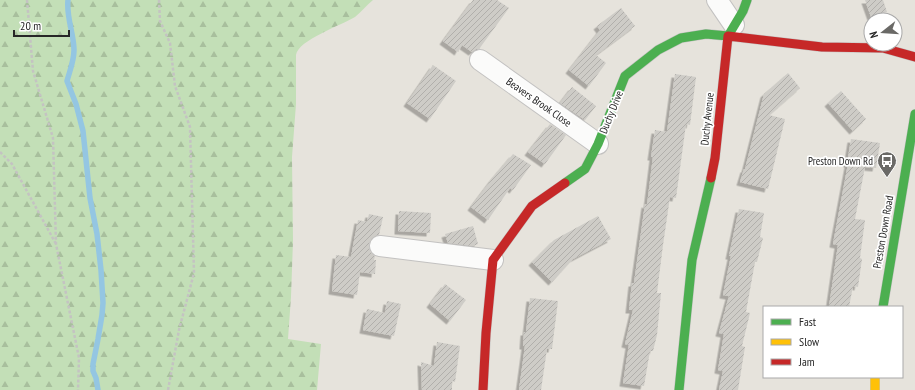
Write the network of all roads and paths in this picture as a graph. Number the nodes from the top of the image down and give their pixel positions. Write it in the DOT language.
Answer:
graph roads {
  1 [pos="26,0"];
  2 [pos="159,0"];
  3 [pos="717,0"];
  4 [pos="747,0"];
  5 [pos="731,30"];
  6 [pos="915,57"];
  7 [pos="480,60"];
  8 [pos="915,114"];
  9 [pos="598,144"];
  10 [pos="0,152"];
  11 [pos="56,244"];
  12 [pos="380,246"];
  13 [pos="493,260"];
  14 [pos="883,306"];
  15 [pos="875,378"];
  16 [pos="78,390"];
  17 [pos="168,390"];
  18 [pos="483,390"];
  19 [pos="679,390"];
  20 [pos="874,390"];
  1 -- 11 [label="path"];
  2 -- 17 [label="path"];
  3 -- 5 [label="street"];
  4 -- 5 [label="street"];
  5 -- 6 [label="street"];
  5 -- 9 [label="street, Duchy Drive"];
  5 -- 19 [label="street, Duchy Avenue"];
  7 -- 9 [label="street, Beavers Brook Close"];
  8 -- 14 [label="street, Preston Down Road"];
  9 -- 13 [label="street, Duchy Drive"];
  10 -- 11 [label="path"];
  11 -- 16 [label="path"];
  12 -- 13 [label="street"];
  13 -- 18 [label="street"];
  15 -- 20 [label="street"];
}
